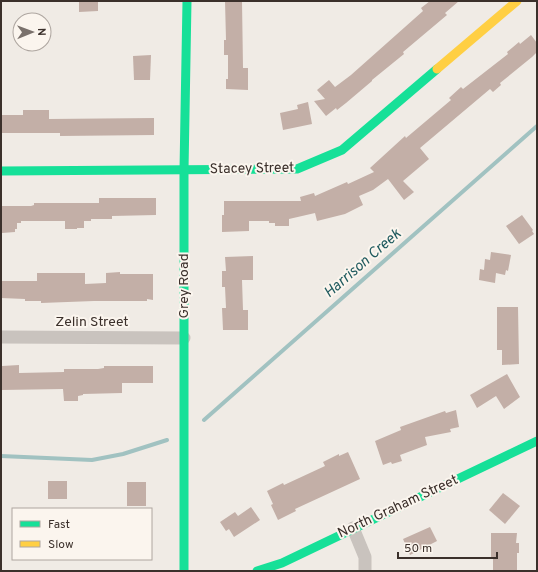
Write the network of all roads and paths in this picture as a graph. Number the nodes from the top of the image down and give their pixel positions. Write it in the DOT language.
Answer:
graph roads {
  1 [pos="187,1"];
  2 [pos="517,1"];
  3 [pos="184,170"];
  4 [pos="1,171"];
  5 [pos="1,337"];
  6 [pos="184,338"];
  7 [pos="537,442"];
  8 [pos="353,528"];
  9 [pos="184,571"];
  10 [pos="257,571"];
  11 [pos="365,571"];
  1 -- 3 [label="street, Grey Road"];
  2 -- 3 [label="street, Stacey Street"];
  3 -- 4 [label="street, Stacey Street"];
  3 -- 6 [label="street, Grey Road"];
  5 -- 6 [label="street, Zelin Street"];
  6 -- 9 [label="street, Grey Road"];
  7 -- 8 [label="street, North Graham Street"];
  8 -- 10 [label="street, North Graham Street"];
  8 -- 11 [label="street"];
}
